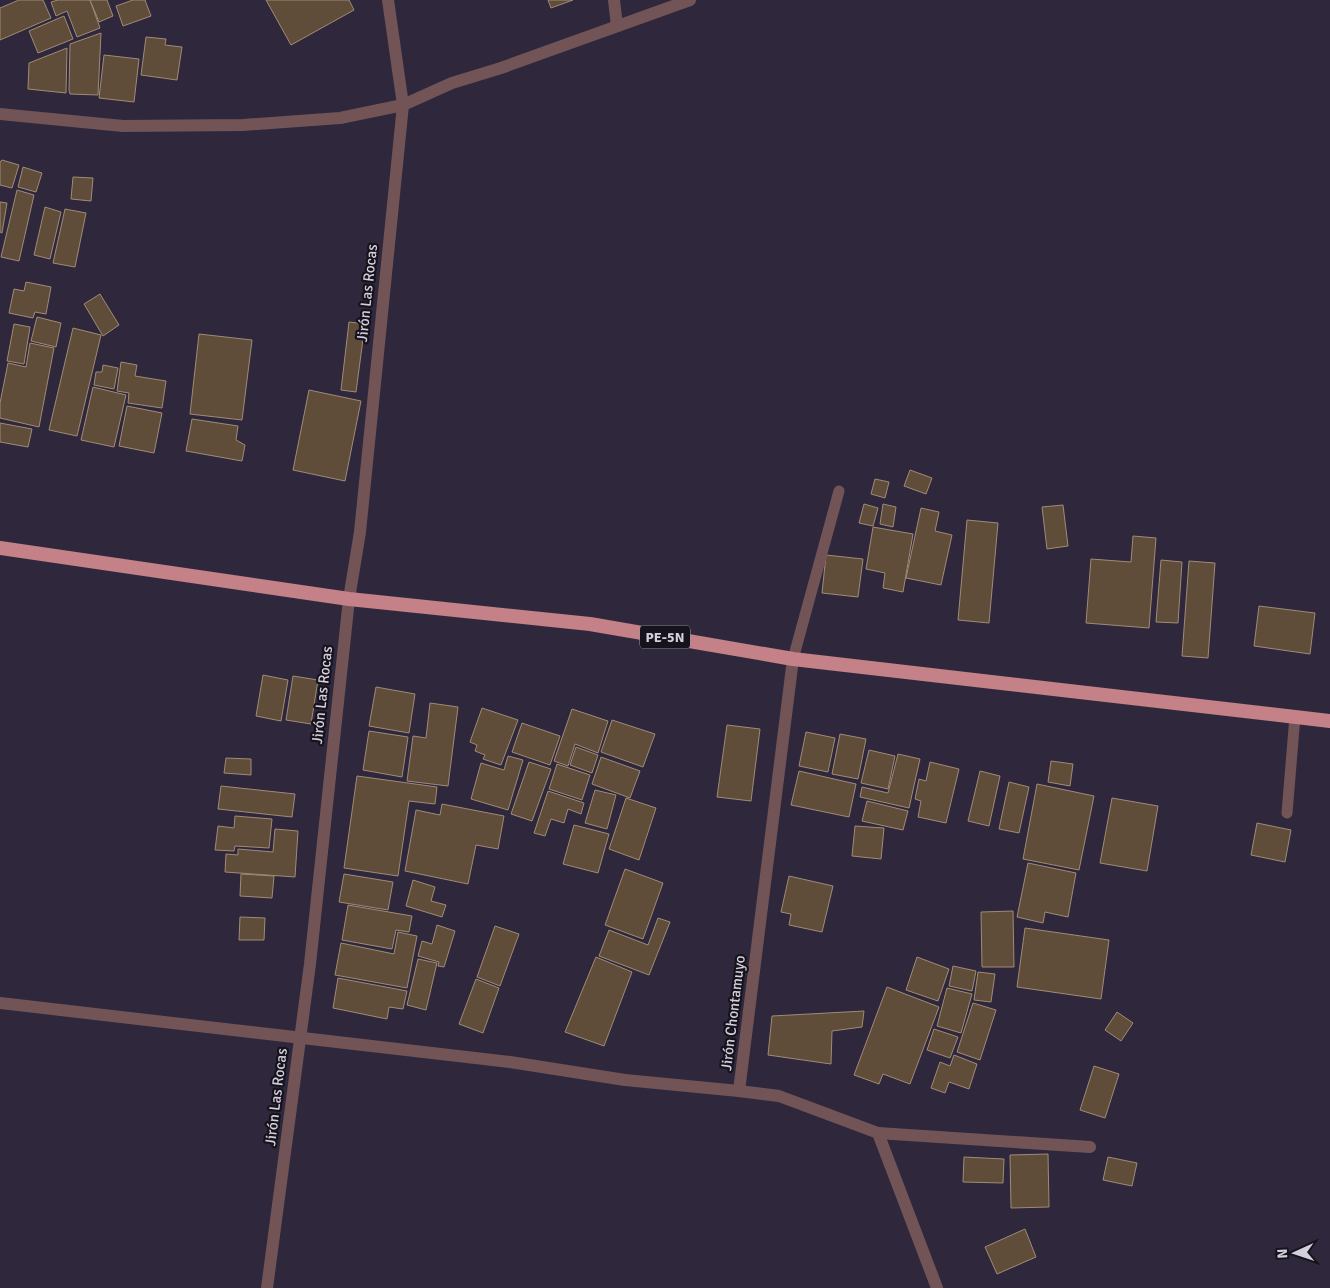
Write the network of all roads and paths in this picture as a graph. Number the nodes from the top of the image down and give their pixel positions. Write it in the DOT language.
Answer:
graph roads {
  1 [pos="388,0"];
  2 [pos="614,0"];
  3 [pos="690,0"];
  4 [pos="617,26"];
  5 [pos="403,105"];
  6 [pos="0,114"];
  7 [pos="839,491"];
  8 [pos="0,548"];
  9 [pos="349,599"];
  10 [pos="793,659"];
  11 [pos="1295,716"];
  12 [pos="1330,721"];
  13 [pos="1287,813"];
  14 [pos="0,1003"];
  15 [pos="300,1037"];
  16 [pos="739,1091"];
  17 [pos="878,1133"];
  18 [pos="1090,1147"];
  19 [pos="267,1288"];
  20 [pos="937,1288"];
  1 -- 5 [label="street, Jirón Las Rocas"];
  2 -- 4 [label="street"];
  3 -- 4 [label="street"];
  4 -- 5 [label="street"];
  5 -- 6 [label="street"];
  5 -- 9 [label="street, Jirón Las Rocas"];
  7 -- 10 [label="lane"];
  8 -- 9 [label="highway, PE-5N"];
  9 -- 10 [label="highway, PE-5N"];
  9 -- 15 [label="street, Jirón Las Rocas"];
  10 -- 11 [label="highway, PE-5N"];
  10 -- 16 [label="street, Jirón Chontamuyo"];
  11 -- 12 [label="highway, PE-5N"];
  11 -- 13 [label="lane"];
  14 -- 15 [label="street"];
  15 -- 16 [label="street"];
  15 -- 19 [label="street, Jirón Las Rocas"];
  16 -- 17 [label="street, Jirón Chontamuyo"];
  17 -- 18 [label="street, Jirón Chontamuyo"];
  17 -- 20 [label="street"];
}
